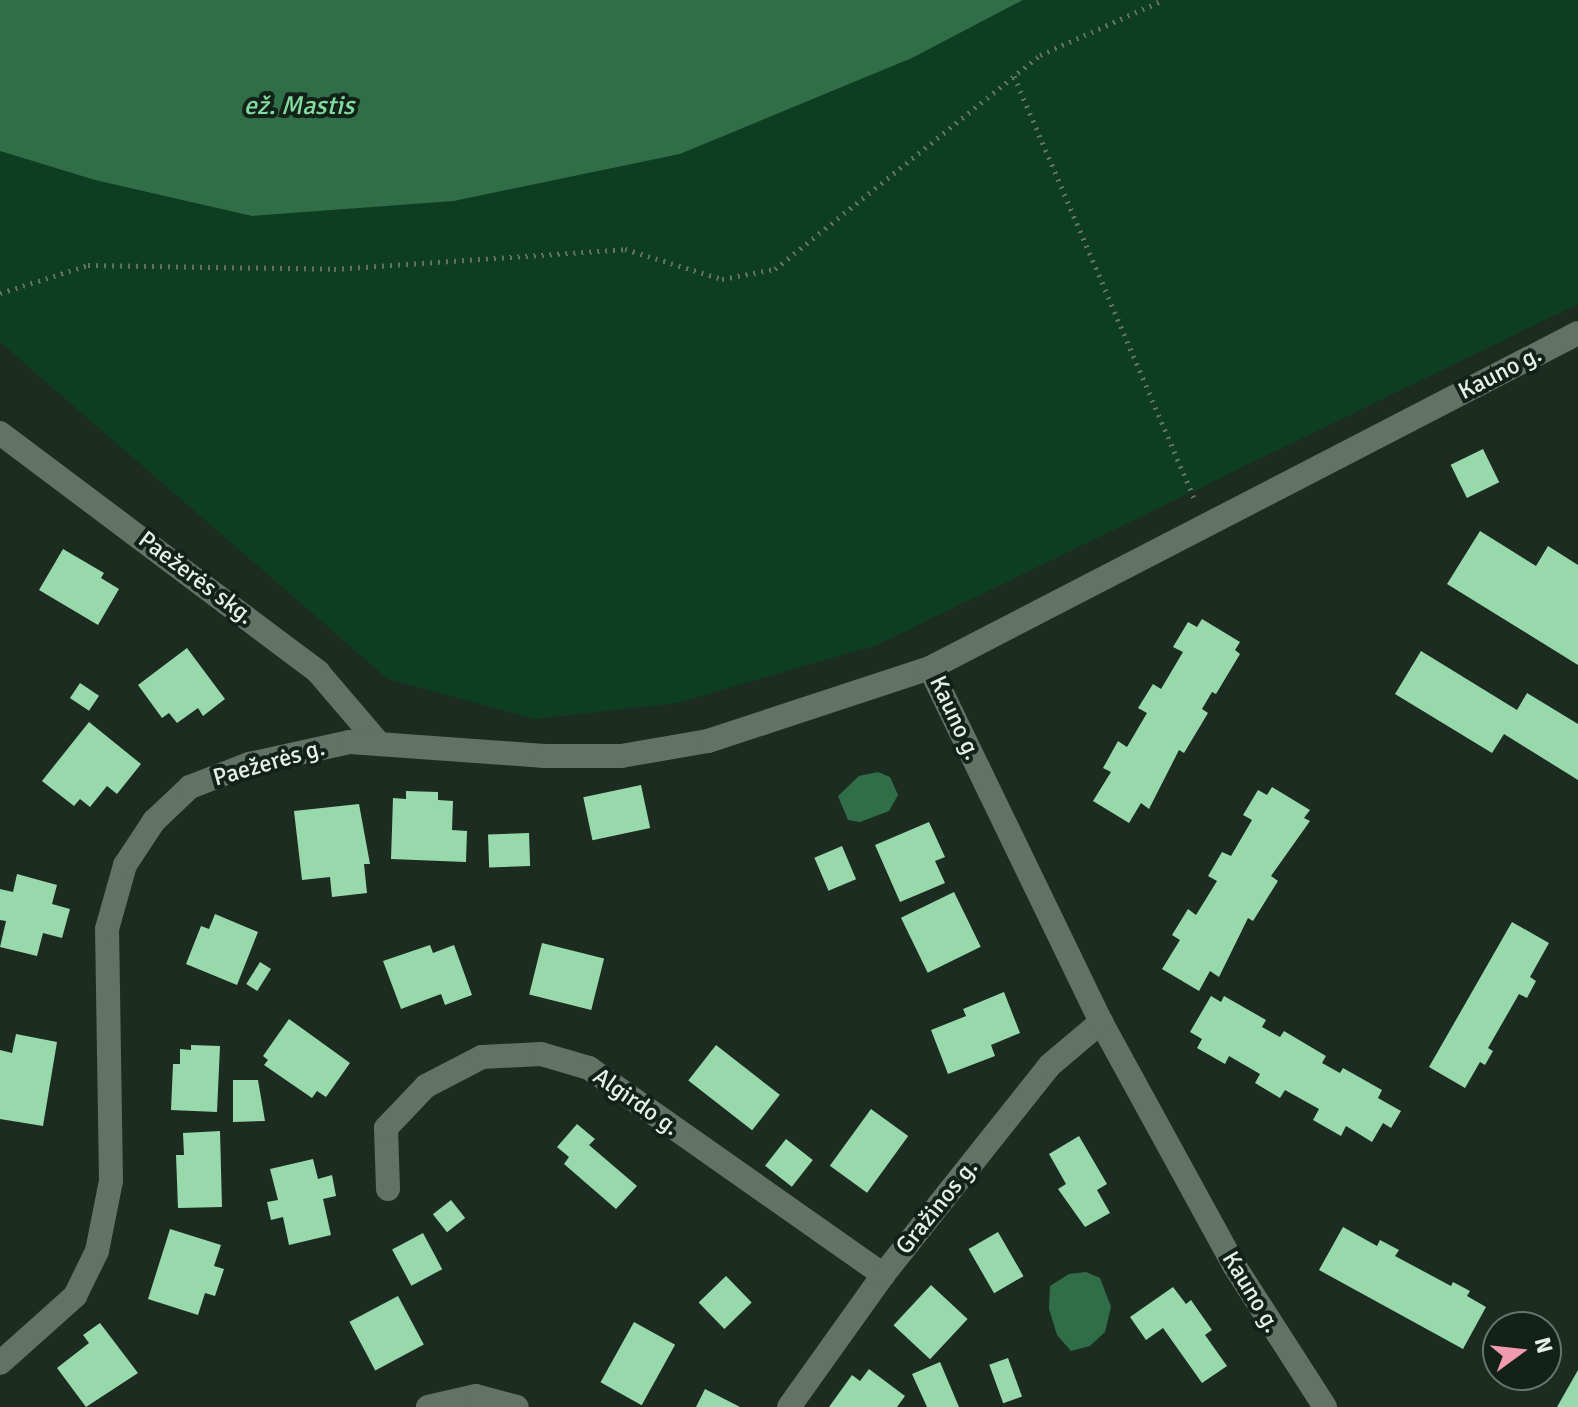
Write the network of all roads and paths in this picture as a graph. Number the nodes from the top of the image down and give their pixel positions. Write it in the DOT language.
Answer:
graph roads {
  1 [pos="1163,0"];
  2 [pos="1014,76"];
  3 [pos="0,293"];
  4 [pos="1578,333"];
  5 [pos="0,433"];
  6 [pos="1207,525"];
  7 [pos="930,668"];
  8 [pos="377,741"];
  9 [pos="1101,1022"];
  10 [pos="388,1189"];
  11 [pos="883,1275"];
  12 [pos="0,1363"];
  13 [pos="428,1407"];
  14 [pos="517,1407"];
  15 [pos="789,1407"];
  16 [pos="1325,1407"];
  1 -- 2 [label="path"];
  2 -- 3 [label="path"];
  2 -- 6 [label="path"];
  4 -- 6 [label="street, Kauno g."];
  5 -- 8 [label="street, Paežerės skg."];
  6 -- 7 [label="street, Kauno g."];
  7 -- 8 [label="street, Paežerės g."];
  7 -- 9 [label="street, Kauno g."];
  8 -- 12 [label="street, Paežerės g."];
  9 -- 11 [label="street, Gražinos g."];
  9 -- 16 [label="street, Kauno g."];
  10 -- 11 [label="street, Algirdo g."];
  11 -- 15 [label="street, Gražinos g."];
  13 -- 14 [label="street"];
}
